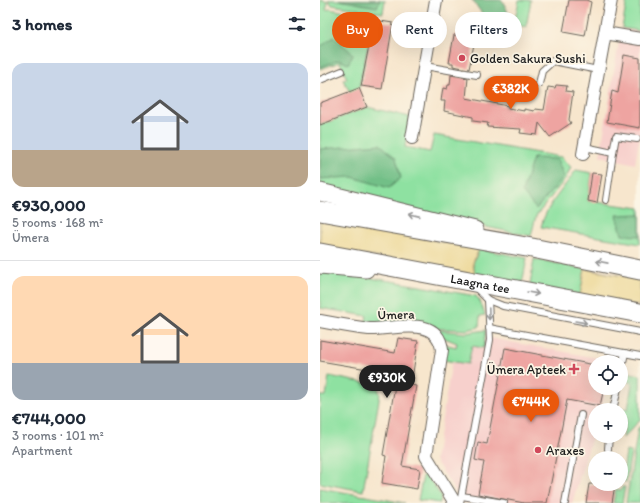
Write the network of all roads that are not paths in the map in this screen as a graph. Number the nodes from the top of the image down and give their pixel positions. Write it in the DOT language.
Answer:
graph roads {
  1 [pos="436,0"];
  2 [pos="611,0"];
  3 [pos="605,32"];
  4 [pos="640,40"];
  5 [pos="425,66"];
  6 [pos="598,70"];
  7 [pos="342,71"];
  8 [pos="477,75"];
  9 [pos="320,80"];
  10 [pos="539,84"];
  11 [pos="412,138"];
  12 [pos="636,139"];
  13 [pos="584,150"];
  14 [pos="613,153"];
  15 [pos="320,192"];
  16 [pos="606,200"];
  17 [pos="320,211"];
  18 [pos="532,248"];
  19 [pos="320,253"];
  20 [pos="320,265"];
  21 [pos="640,270"];
  22 [pos="426,273"];
  23 [pos="468,280"];
  24 [pos="488,300"];
  25 [pos="640,312"];
  26 [pos="320,321"];
  27 [pos="489,328"];
  28 [pos="640,332"];
  29 [pos="624,353"];
  30 [pos="640,356"];
  31 [pos="581,415"];
  32 [pos="609,443"];
  33 [pos="608,449"];
  34 [pos="458,499"];
  35 [pos="460,503"];
  36 [pos="504,503"];
  37 [pos="565,503"];
  1 -- 5 [label="street"];
  2 -- 3 [label="street"];
  3 -- 4 [label="street"];
  3 -- 6 [label="street"];
  5 -- 8 [label="lane"];
  5 -- 11 [label="street"];
  6 -- 10 [label="lane"];
  6 -- 13 [label="street"];
  7 -- 9 [label="lane"];
  12 -- 14 [label="lane"];
  13 -- 14 [label="lane"];
  14 -- 16 [label="lane"];
  18 -- 15 [label="street, one-way"];
  17 -- 18 [label="main road"];
  21 -- 18 [label="main road, one-way"];
  19 -- 22 [label="main road, Laagna tee"];
  20 -- 22 [label="street"];
  22 -- 23 [label="main road, Laagna tee"];
  23 -- 24 [label="lane"];
  23 -- 25 [label="main road, Laagna tee, one-way"];
  24 -- 27 [label="lane, one-way"];
  24 -- 28 [label="lane, one-way"];
  26 -- 34 [label="street, Ümera"];
  27 -- 29 [label="lane"];
  27 -- 34 [label="lane"];
  29 -- 30 [label="lane"];
  31 -- 37 [label="lane"];
  32 -- 33 [label="lane"];
  34 -- 35 [label="lane"];
  34 -- 36 [label="lane"];
}
